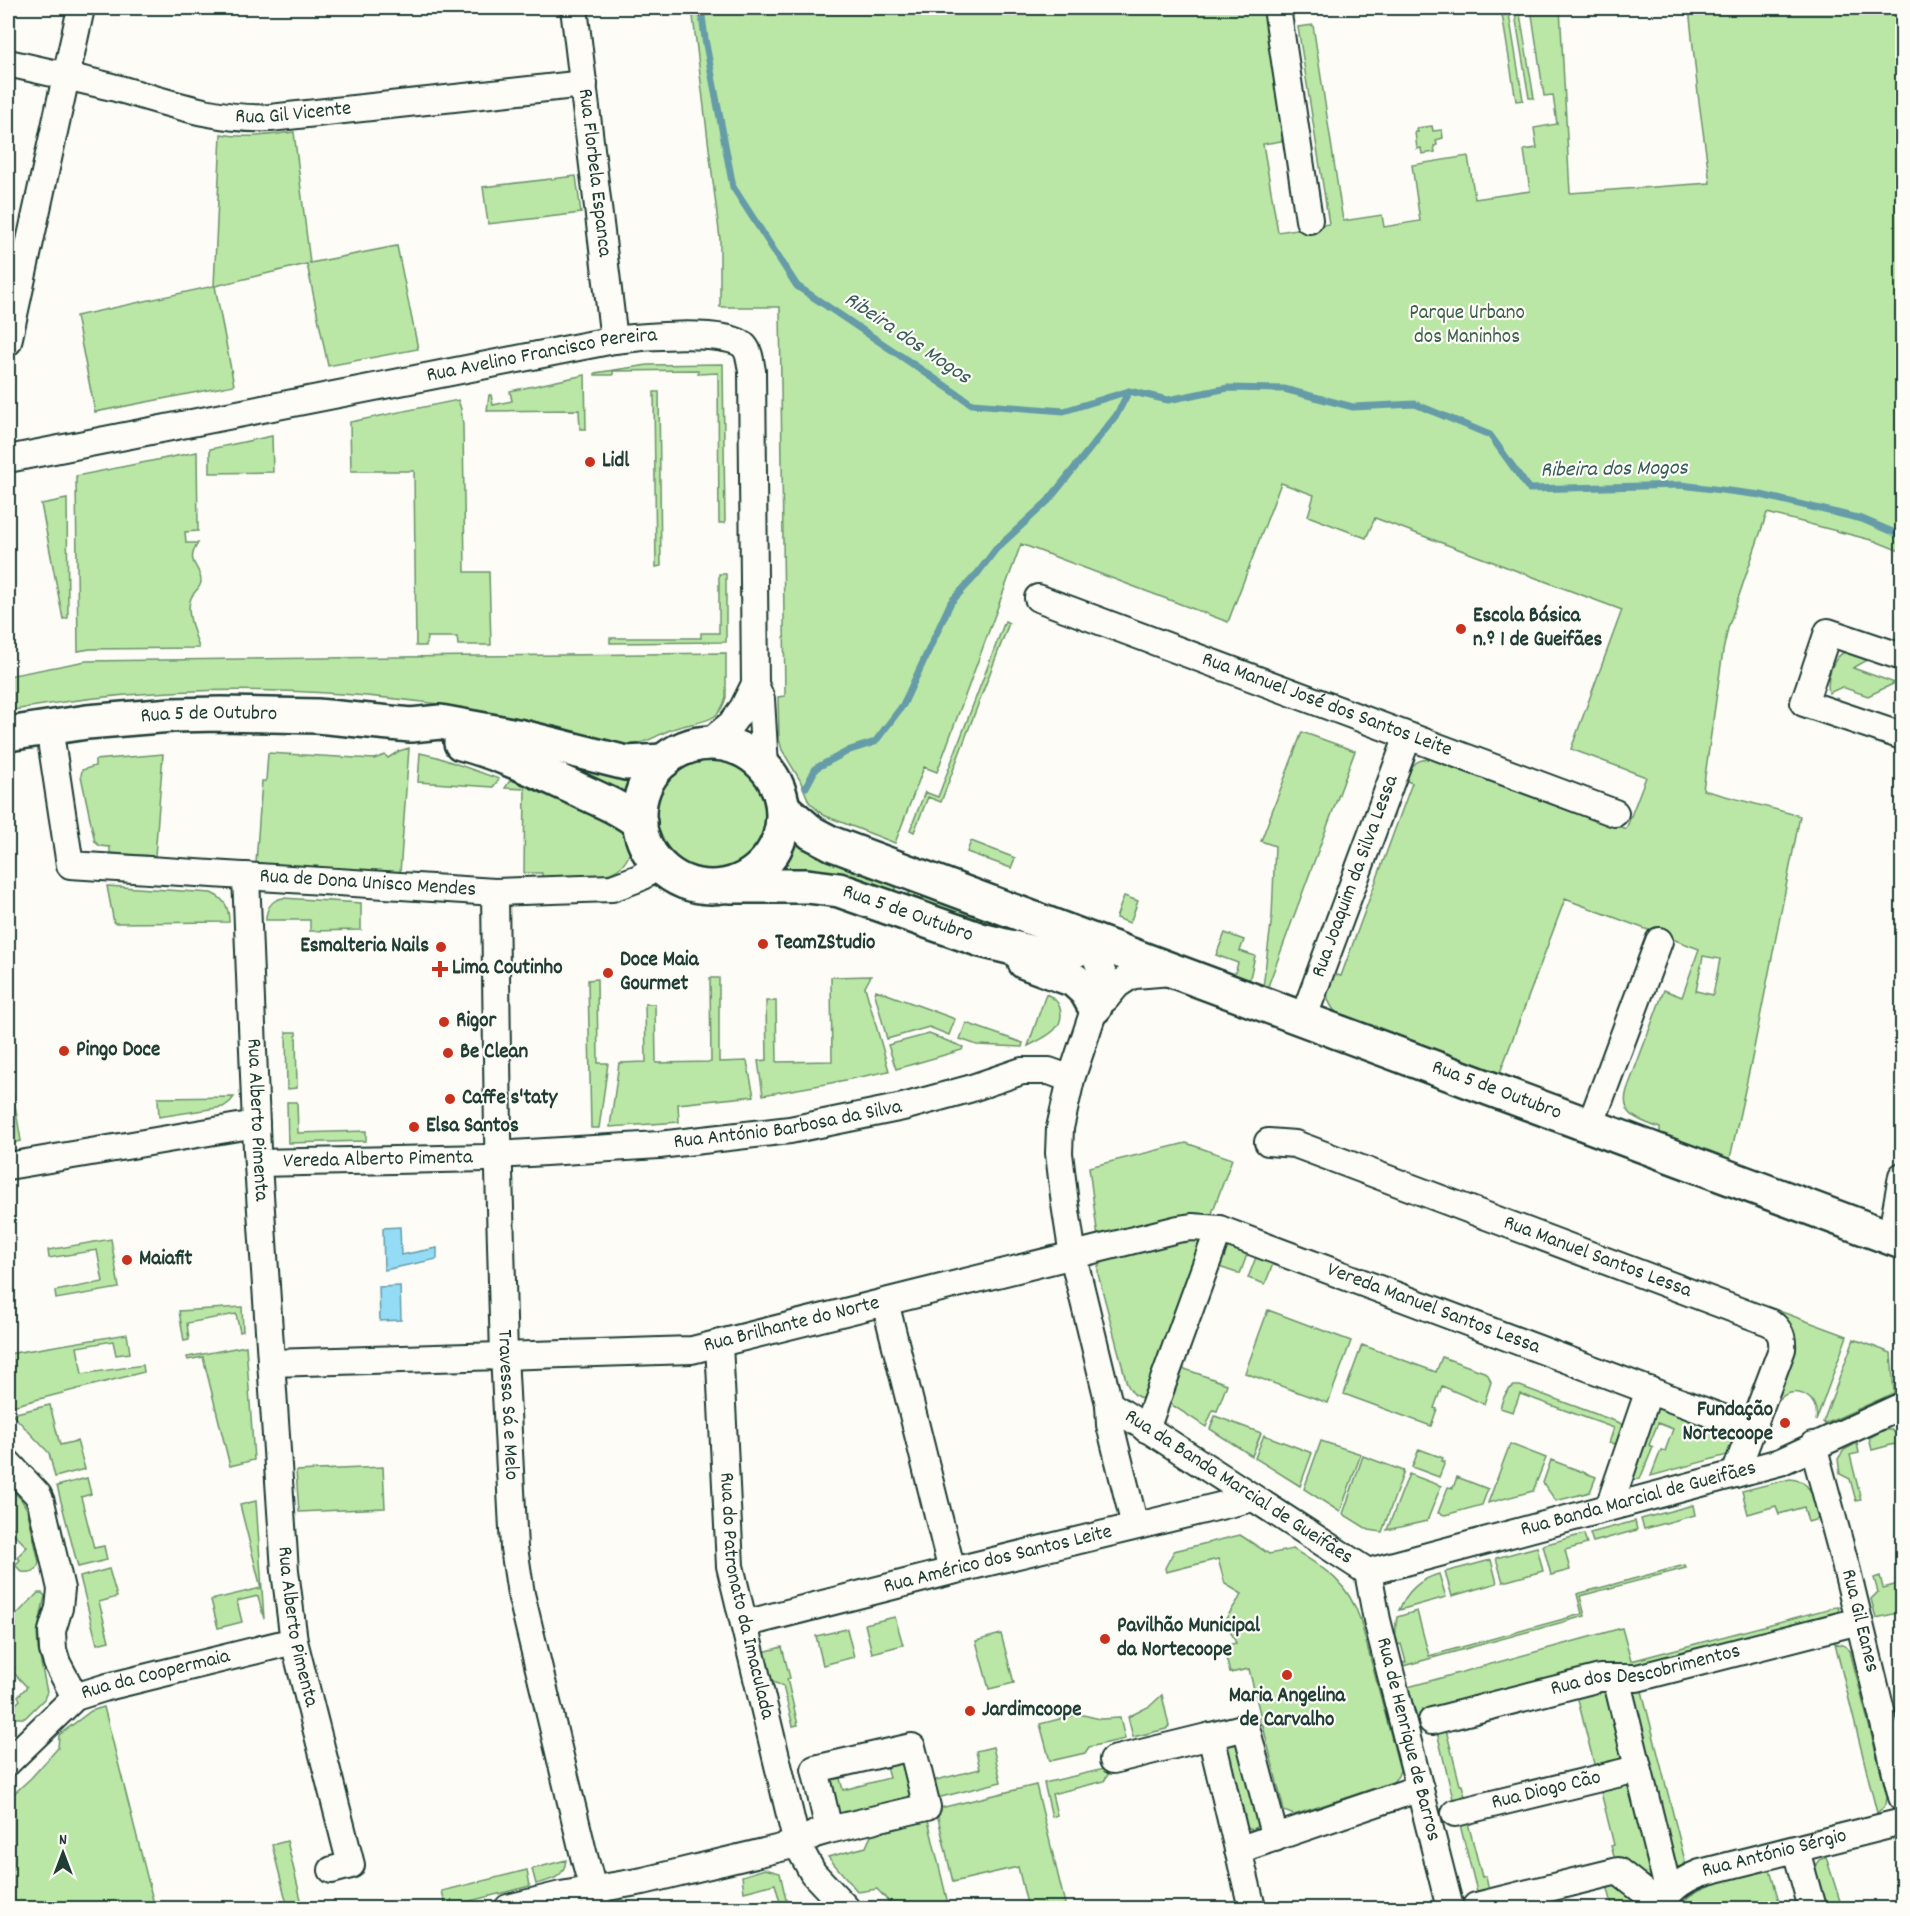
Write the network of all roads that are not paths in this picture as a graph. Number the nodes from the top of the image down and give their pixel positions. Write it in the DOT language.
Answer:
graph roads {
  1 [pos="81,8"];
  2 [pos="574,8"];
  3 [pos="1277,8"];
  4 [pos="8,63"];
  5 [pos="66,76"];
  6 [pos="584,84"];
  7 [pos="1309,220"];
  8 [pos="614,340"];
  9 [pos="8,342"];
  10 [pos="8,459"];
  11 [pos="1038,598"];
  12 [pos="1902,657"];
  13 [pos="755,684"];
  14 [pos="411,725"];
  15 [pos="49,727"];
  16 [pos="8,734"];
  17 [pos="1408,736"];
  18 [pos="1902,736"];
  19 [pos="708,743"];
  20 [pos="664,761"];
  21 [pos="765,767"];
  22 [pos="783,808"];
  23 [pos="1615,813"];
  24 [pos="640,823"];
  25 [pos="659,865"];
  26 [pos="246,876"];
  27 [pos="719,886"];
  28 [pos="495,892"];
  29 [pos="981,940"];
  30 [pos="1089,940"];
  31 [pos="1659,941"];
  32 [pos="1177,972"];
  33 [pos="1101,1002"];
  34 [pos="1303,1019"];
  35 [pos="1071,1079"];
  36 [pos="256,1124"];
  37 [pos="1590,1126"];
  38 [pos="1268,1142"];
  39 [pos="498,1156"];
  40 [pos="258,1163"];
  41 [pos="8,1166"];
  42 [pos="1902,1176"];
  43 [pos="1219,1229"];
  44 [pos="1897,1240"];
  45 [pos="1073,1256"];
  46 [pos="885,1302"];
  47 [pos="719,1344"];
  48 [pos="504,1355"];
  49 [pos="272,1363"];
  50 [pos="1649,1390"];
  51 [pos="1110,1404"];
  52 [pos="1902,1406"];
  53 [pos="1146,1429"];
  54 [pos="1752,1429"];
  55 [pos="1814,1445"];
  56 [pos="8,1463"];
  57 [pos="1736,1473"];
  58 [pos="1253,1498"];
  59 [pos="1609,1507"];
  60 [pos="1135,1526"];
  61 [pos="952,1570"];
  62 [pos="1368,1572"];
  63 [pos="1859,1621"];
  64 [pos="744,1624"];
  65 [pos="294,1641"];
  66 [pos="1616,1678"];
  67 [pos="75,1697"];
  68 [pos="1432,1721"];
  69 [pos="1211,1736"];
  70 [pos="1113,1760"];
  71 [pos="8,1762"];
  72 [pos="1637,1769"];
  73 [pos="1420,1788"];
  74 [pos="1902,1797"];
  75 [pos="1455,1813"];
  76 [pos="1902,1822"];
  77 [pos="829,1830"];
  78 [pos="1275,1838"];
  79 [pos="797,1844"];
  80 [pos="1238,1850"];
  81 [pos="1796,1850"];
  82 [pos="332,1870"];
  83 [pos="1664,1897"];
  84 [pos="596,1899"];
  85 [pos="1476,1906"];
  86 [pos="508,1908"];
  87 [pos="846,1908"];
  88 [pos="1252,1908"];
  89 [pos="1450,1908"];
  90 [pos="1812,1908"];
  1 -- 5 [label="street"];
  2 -- 6 [label="street, Rua Florbela Espanca"];
  3 -- 7 [label="street"];
  4 -- 5 [label="street, Rua Gil Vicente"];
  5 -- 6 [label="street, Rua Gil Vicente"];
  5 -- 9 [label="street"];
  6 -- 8 [label="street, Rua Florbela Espanca"];
  8 -- 10 [label="street, Rua Avelino Francisco Pereira"];
  8 -- 13 [label="street, Rua Avelino Francisco Pereira"];
  11 -- 17 [label="street, Rua Manuel José dos Santos Leite"];
  12 -- 18 [label="street"];
  13 -- 19 [label="street, Rua Avelino Francisco Pereira"];
  13 -- 21 [label="street, Rua Avelino Francisco Pereira"];
  14 -- 15 [label="main road, Rua 5 de Outubro"];
  14 -- 20 [label="main road, Rua 5 de Outubro"];
  14 -- 24 [label="main road, Rua 5 de Outubro"];
  15 -- 16 [label="main road, Rua 5 de Outubro"];
  15 -- 26 [label="street, Rua de Dona Unisco Mendes"];
  17 -- 23 [label="street, Rua Manuel José dos Santos Leite"];
  17 -- 34 [label="street, Rua Joaquim da Silva Lessa"];
  19 -- 20 [label="main road, Rua 5 de Outubro"];
  19 -- 21 [label="main road, Rua 5 de Outubro"];
  20 -- 24 [label="main road, Rua 5 de Outubro"];
  21 -- 22 [label="main road, Rua 5 de Outubro"];
  22 -- 27 [label="main road, Rua 5 de Outubro"];
  22 -- 30 [label="main road, Rua 5 de Outubro"];
  24 -- 25 [label="main road, Rua 5 de Outubro"];
  25 -- 27 [label="main road, Rua 5 de Outubro"];
  25 -- 28 [label="street, Rua de Dona Unisco Mendes"];
  26 -- 28 [label="street, Rua de Dona Unisco Mendes"];
  26 -- 36 [label="street, Rua Alberto Pimenta"];
  27 -- 29 [label="main road, Rua 5 de Outubro"];
  28 -- 39 [label="street, Travessa Sá e Melo"];
  29 -- 30 [label="main road, Rua 5 de Outubro"];
  29 -- 33 [label="main road"];
  30 -- 32 [label="main road, Rua 5 de Outubro"];
  30 -- 33 [label="street, Rua da Banda Marcial de Gueifães"];
  31 -- 37 [label="street"];
  32 -- 33 [label="street"];
  32 -- 34 [label="main road, Rua 5 de Outubro"];
  33 -- 35 [label="street, Rua da Banda Marcial de Gueifães"];
  34 -- 37 [label="main road, Rua 5 de Outubro"];
  35 -- 39 [label="street, Rua António Barbosa da Silva"];
  35 -- 45 [label="street, Rua da Banda Marcial de Gueifães"];
  36 -- 40 [label="street, Rua Alberto Pimenta"];
  36 -- 41 [label="street"];
  37 -- 44 [label="main road, Rua 5 de Outubro"];
  38 -- 54 [label="street, Rua Manuel Santos Lessa"];
  39 -- 40 [label="street, Vereda Alberto Pimenta"];
  39 -- 48 [label="street, Travessa Sá e Melo"];
  40 -- 49 [label="street, Rua Alberto Pimenta"];
  42 -- 44 [label="street"];
  43 -- 45 [label="street, Vereda Manuel Santos Lessa"];
  43 -- 50 [label="street, Vereda Manuel Santos Lessa"];
  43 -- 53 [label="street"];
  45 -- 46 [label="street, Rua Brilhante do Norte"];
  45 -- 51 [label="street, Rua da Banda Marcial de Gueifães"];
  46 -- 47 [label="street, Rua Brilhante do Norte"];
  46 -- 61 [label="street"];
  47 -- 48 [label="street, Rua Brilhante do Norte"];
  47 -- 64 [label="street, Rua do Patronato da Imaculada"];
  48 -- 49 [label="street"];
  48 -- 84 [label="street, Travessa Sá e Melo"];
  49 -- 65 [label="street, Rua Alberto Pimenta"];
  50 -- 54 [label="street, Vereda Manuel Santos Lessa"];
  50 -- 59 [label="street"];
  51 -- 53 [label="street, Rua da Banda Marcial de Gueifães"];
  51 -- 60 [label="street, Rua da Banda Marcial de Gueifães"];
  52 -- 55 [label="street, Rua Banda Marcial de Gueifães"];
  53 -- 58 [label="street, Rua da Banda Marcial de Gueifães"];
  54 -- 57 [label="street, Rua Manuel Santos Lessa"];
  55 -- 57 [label="street, Rua Banda Marcial de Gueifães"];
  55 -- 63 [label="street, Rua Gil Eanes"];
  56 -- 67 [label="street"];
  57 -- 59 [label="street, Rua Banda Marcial de Gueifães"];
  58 -- 60 [label="street, Rua Américo dos Santos Leite"];
  58 -- 62 [label="street, Rua da Banda Marcial de Gueifães"];
  59 -- 62 [label="street, Rua Banda Marcial de Gueifães"];
  60 -- 61 [label="street, Rua Américo dos Santos Leite"];
  61 -- 64 [label="street, Rua Américo dos Santos Leite"];
  62 -- 73 [label="street, Rua de Henrique de Barros"];
  63 -- 66 [label="street, Rua dos Descobrimentos"];
  63 -- 74 [label="street, Rua Gil Eanes"];
  64 -- 79 [label="street, Rua do Patronato da Imaculada"];
  65 -- 67 [label="street, Rua da Coopermaia"];
  65 -- 82 [label="street, Rua Alberto Pimenta"];
  66 -- 68 [label="street, Rua dos Descobrimentos"];
  66 -- 72 [label="street"];
  67 -- 71 [label="street, Rua da Coopermaia"];
  69 -- 70 [label="street"];
  69 -- 78 [label="street"];
  69 -- 80 [label="street"];
  72 -- 75 [label="street, Rua Diogo Cão"];
  72 -- 83 [label="street"];
  73 -- 78 [label="street"];
  73 -- 89 [label="street, Rua de Henrique de Barros"];
  76 -- 81 [label="street, Rua António Sérgio"];
  77 -- 77 [label="street"];
  77 -- 79 [label="street"];
  78 -- 80 [label="street"];
  79 -- 84 [label="street"];
  79 -- 87 [label="street, Rua do Patronato da Imaculada"];
  80 -- 88 [label="street"];
  81 -- 83 [label="street, Rua António Sérgio"];
  81 -- 90 [label="street"];
  83 -- 85 [label="street"];
  84 -- 86 [label="street"];
}
